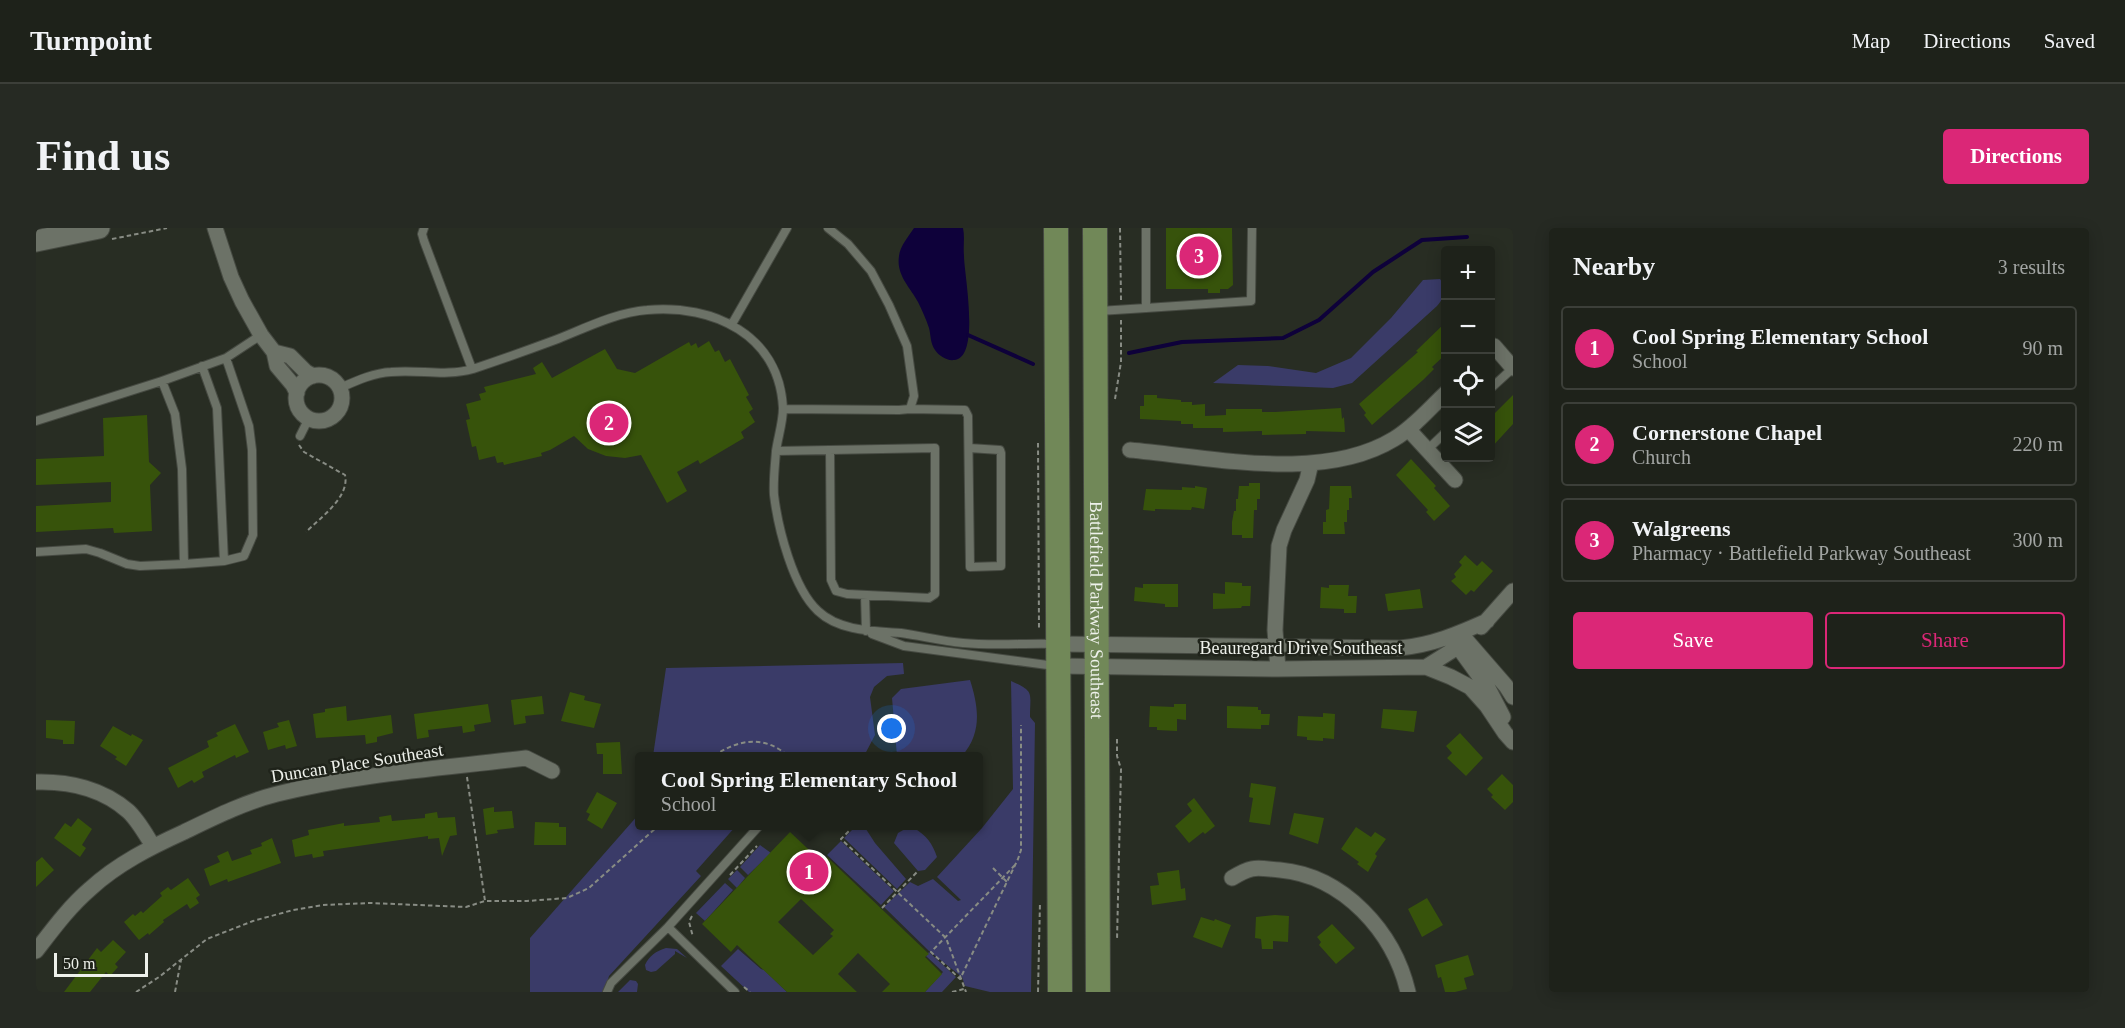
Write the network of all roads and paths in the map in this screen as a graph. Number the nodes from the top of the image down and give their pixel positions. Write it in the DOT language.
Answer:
graph roads {
  1 [pos="99,228"];
  2 [pos="215,228"];
  3 [pos="424,228"];
  4 [pos="787,228"];
  5 [pos="828,228"];
  6 [pos="1056,228"];
  7 [pos="1095,228"];
  8 [pos="1120,228"];
  9 [pos="1146,228"];
  10 [pos="1252,228"];
  11 [pos="36,241"];
  12 [pos="1146,308"];
  13 [pos="1121,309"];
  14 [pos="1096,312"];
  15 [pos="732,324"];
  16 [pos="261,335"];
  17 [pos="1495,347"];
  18 [pos="274,352"];
  19 [pos="226,358"];
  20 [pos="202,366"];
  21 [pos="1513,368"];
  22 [pos="472,369"];
  23 [pos="313,376"];
  24 [pos="162,381"];
  25 [pos="1495,385"];
  26 [pos="340,388"];
  27 [pos="297,393"];
  28 [pos="1441,398"];
  29 [pos="1114,407"];
  30 [pos="783,409"];
  31 [pos="910,409"];
  32 [pos="309,418"];
  33 [pos="36,421"];
  34 [pos="1408,429"];
  35 [pos="300,436"];
  36 [pos="1441,437"];
  37 [pos="969,448"];
  38 [pos="830,450"];
  39 [pos="1130,450"];
  40 [pos="1427,450"];
  41 [pos="776,451"];
  42 [pos="1311,463"];
  43 [pos="1455,480"];
  44 [pos="306,532"];
  45 [pos="36,552"];
  46 [pos="224,561"];
  47 [pos="184,564"];
  48 [pos="1513,591"];
  49 [pos="865,595"];
  50 [pos="866,631"];
  51 [pos="1458,640"];
  52 [pos="1276,646"];
  53 [pos="1059,655"];
  54 [pos="1096,656"];
  55 [pos="1425,667"];
  56 [pos="1278,669"];
  57 [pos="1513,697"];
  58 [pos="1021,725"];
  59 [pos="1116,732"];
  60 [pos="1513,737"];
  61 [pos="1513,742"];
  62 [pos="722,752"];
  63 [pos="783,752"];
  64 [pos="465,765"];
  65 [pos="552,771"];
  66 [pos="36,782"];
  67 [pos="652,830"];
  68 [pos="755,830"];
  69 [pos="849,830"];
  70 [pos="153,846"];
  71 [pos="757,846"];
  72 [pos="1015,865"];
  73 [pos="993,868"];
  74 [pos="918,871"];
  75 [pos="1003,878"];
  76 [pos="1232,878"];
  77 [pos="725,880"];
  78 [pos="1007,882"];
  79 [pos="898,892"];
  80 [pos="485,901"];
  81 [pos="882,908"];
  82 [pos="693,915"];
  83 [pos="668,927"];
  84 [pos="946,938"];
  85 [pos="699,944"];
  86 [pos="1117,948"];
  87 [pos="36,951"];
  88 [pos="181,960"];
  89 [pos="960,979"];
  90 [pos="741,984"];
  91 [pos="965,991"];
  92 [pos="136,992"];
  93 [pos="176,992"];
  94 [pos="607,992"];
  95 [pos="735,992"];
  96 [pos="750,992"];
  97 [pos="952,992"];
  98 [pos="1060,992"];
  99 [pos="1098,992"];
  100 [pos="1407,992"];
  1 -- 11 [label="main road"];
  2 -- 16 [label="street"];
  3 -- 22 [label="lane"];
  4 -- 15 [label="lane"];
  5 -- 31 [label="lane"];
  6 -- 53 [label="main road, Battlefield Parkway Southeast"];
  7 -- 14 [label="main road, Battlefield Parkway Southeast"];
  8 -- 13 [label="path"];
  9 -- 12 [label="lane"];
  10 -- 12 [label="lane"];
  12 -- 13 [label="lane"];
  13 -- 14 [label="lane"];
  13 -- 29 [label="path"];
  14 -- 54 [label="main road, Battlefield Parkway Southeast"];
  15 -- 22 [label="lane"];
  15 -- 30 [label="lane"];
  16 -- 18 [label="street"];
  16 -- 19 [label="lane"];
  17 -- 21 [label="street"];
  18 -- 23 [label="street"];
  18 -- 27 [label="street"];
  19 -- 20 [label="lane"];
  19 -- 46 [label="lane"];
  20 -- 24 [label="lane"];
  20 -- 46 [label="lane"];
  21 -- 25 [label="lane"];
  22 -- 26 [label="lane"];
  23 -- 26 [label="street"];
  23 -- 27 [label="street"];
  24 -- 33 [label="lane"];
  24 -- 47 [label="lane"];
  26 -- 32 [label="street"];
  27 -- 32 [label="street"];
  28 -- 34 [label="street"];
  30 -- 31 [label="lane"];
  30 -- 41 [label="lane"];
  31 -- 37 [label="lane"];
  32 -- 35 [label="lane"];
  34 -- 40 [label="street"];
  34 -- 42 [label="street"];
  35 -- 44 [label="path"];
  36 -- 40 [label="lane"];
  37 -- 37 [label="lane"];
  38 -- 41 [label="lane"];
  38 -- 49 [label="lane"];
  38 -- 49 [label="lane"];
  39 -- 42 [label="street"];
  40 -- 43 [label="street"];
  41 -- 50 [label="lane"];
  42 -- 52 [label="street"];
  45 -- 47 [label="lane"];
  46 -- 47 [label="lane"];
  48 -- 51 [label="street"];
  49 -- 50 [label="lane"];
  50 -- 53 [label="lane"];
  50 -- 53 [label="lane"];
  51 -- 52 [label="street, Beauregard Drive Southeast"];
  51 -- 55 [label="street"];
  51 -- 57 [label="street"];
  51 -- 60 [label="street"];
  52 -- 54 [label="street, Beauregard Drive Southeast"];
  52 -- 56 [label="street"];
  53 -- 54 [label="street, Beauregard Drive Southeast"];
  53 -- 54 [label="street, Beauregard Drive Southeast"];
  53 -- 98 [label="main road, Battlefield Parkway Southeast"];
  54 -- 56 [label="street, Beauregard Drive Southeast"];
  54 -- 99 [label="main road, Battlefield Parkway Southeast"];
  55 -- 56 [label="street, Beauregard Drive Southeast"];
  55 -- 61 [label="street, Beauregard Drive Southeast"];
  58 -- 72 [label="path"];
  59 -- 86 [label="path"];
  62 -- 63 [label="path"];
  64 -- 65 [label="street, Duncan Place Southeast"];
  64 -- 70 [label="street, Duncan Place Southeast"];
  64 -- 80 [label="path"];
  66 -- 70 [label="street"];
  67 -- 80 [label="path"];
  68 -- 83 [label="lane"];
  69 -- 79 [label="path"];
  70 -- 87 [label="street, Duncan Place Southeast"];
  71 -- 77 [label="path"];
  72 -- 75 [label="path"];
  72 -- 78 [label="path"];
  73 -- 75 [label="path"];
  74 -- 79 [label="path"];
  75 -- 78 [label="path"];
  75 -- 84 [label="path"];
  76 -- 100 [label="street"];
  78 -- 89 [label="path"];
  79 -- 81 [label="path"];
  79 -- 84 [label="path"];
  80 -- 88 [label="path"];
  82 -- 85 [label="path"];
  83 -- 94 [label="lane"];
  83 -- 95 [label="lane"];
  84 -- 89 [label="path"];
  84 -- 89 [label="path"];
  88 -- 92 [label="path"];
  88 -- 93 [label="path"];
  89 -- 91 [label="path"];
  90 -- 96 [label="path"];
  91 -- 97 [label="path"];
}
